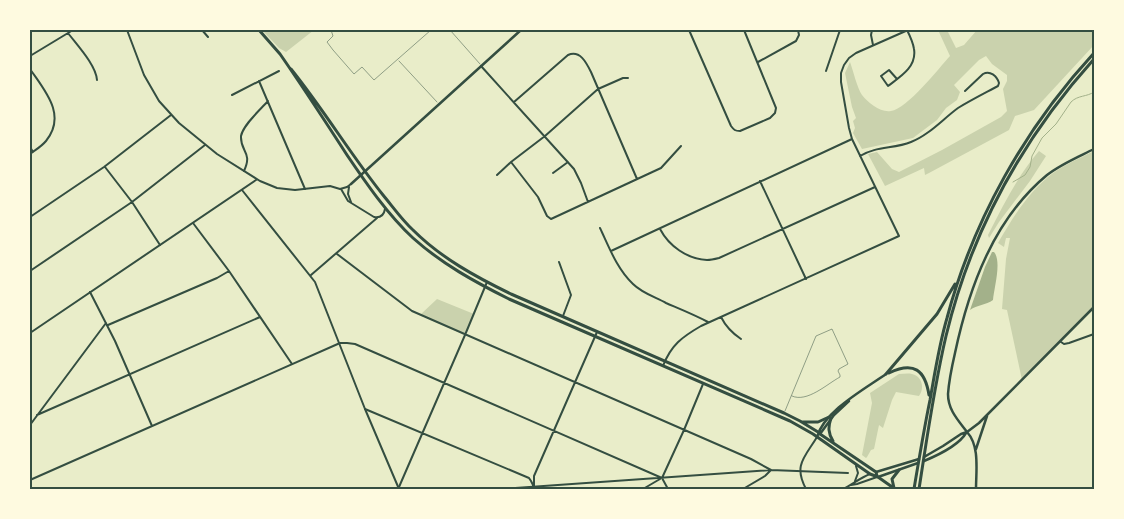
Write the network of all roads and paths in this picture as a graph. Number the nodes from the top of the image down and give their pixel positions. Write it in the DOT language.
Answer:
graph roads {
  1 [pos="73,30"];
  2 [pos="127,30"];
  3 [pos="202,30"];
  4 [pos="259,30"];
  5 [pos="331,30"];
  6 [pos="431,30"];
  7 [pos="450,30"];
  8 [pos="520,30"];
  9 [pos="689,30"];
  10 [pos="744,30"];
  11 [pos="798,30"];
  12 [pos="840,30"];
  13 [pos="872,30"];
  14 [pos="907,30"];
  15 [pos="68,33"];
  16 [pos="208,37"];
  17 [pos="874,45"];
  18 [pos="1094,53"];
  19 [pos="280,54"];
  20 [pos="30,56"];
  21 [pos="1094,59"];
  22 [pos="398,60"];
  23 [pos="758,62"];
  24 [pos="481,66"];
  25 [pos="30,69"];
  26 [pos="279,71"];
  27 [pos="826,71"];
  28 [pos="628,78"];
  29 [pos="896,79"];
  30 [pos="97,80"];
  31 [pos="259,81"];
  32 [pos="598,89"];
  33 [pos="965,91"];
  34 [pos="232,95"];
  35 [pos="268,101"];
  36 [pos="514,102"];
  37 [pos="439,104"];
  38 [pos="171,115"];
  39 [pos="545,136"];
  40 [pos="852,139"];
  41 [pos="205,145"];
  42 [pos="681,146"];
  43 [pos="30,147"];
  44 [pos="1094,149"];
  45 [pos="33,152"];
  46 [pos="30,154"];
  47 [pos="860,156"];
  48 [pos="511,162"];
  49 [pos="568,162"];
  50 [pos="104,167"];
  51 [pos="244,171"];
  52 [pos="365,172"];
  53 [pos="553,173"];
  54 [pos="361,175"];
  55 [pos="497,175"];
  56 [pos="257,179"];
  57 [pos="637,179"];
  58 [pos="760,181"];
  59 [pos="351,184"];
  60 [pos="875,187"];
  61 [pos="305,189"];
  62 [pos="341,189"];
  63 [pos="242,190"];
  64 [pos="132,202"];
  65 [pos="588,202"];
  66 [pos="352,204"];
  67 [pos="383,204"];
  68 [pos="30,218"];
  69 [pos="376,218"];
  70 [pos="193,222"];
  71 [pos="600,228"];
  72 [pos="660,228"];
  73 [pos="782,230"];
  74 [pos="160,244"];
  75 [pos="611,251"];
  76 [pos="337,254"];
  77 [pos="559,262"];
  78 [pos="30,271"];
  79 [pos="229,271"];
  80 [pos="311,275"];
  81 [pos="959,277"];
  82 [pos="806,278"];
  83 [pos="486,282"];
  84 [pos="484,287"];
  85 [pos="90,292"];
  86 [pos="1094,307"];
  87 [pos="720,316"];
  88 [pos="260,317"];
  89 [pos="563,317"];
  90 [pos="561,321"];
  91 [pos="708,322"];
  92 [pos="107,324"];
  93 [pos="597,332"];
  94 [pos="30,333"];
  95 [pos="1094,334"];
  96 [pos="465,335"];
  97 [pos="595,336"];
  98 [pos="741,339"];
  99 [pos="1061,341"];
  100 [pos="340,343"];
  101 [pos="665,361"];
  102 [pos="292,364"];
  103 [pos="663,366"];
  104 [pos="886,374"];
  105 [pos="130,375"];
  106 [pos="706,379"];
  107 [pos="574,382"];
  108 [pos="444,384"];
  109 [pos="704,384"];
  110 [pos="792,396"];
  111 [pos="930,400"];
  112 [pos="365,409"];
  113 [pos="784,413"];
  114 [pos="37,415"];
  115 [pos="988,415"];
  116 [pos="830,418"];
  117 [pos="800,421"];
  118 [pos="30,425"];
  119 [pos="152,426"];
  120 [pos="684,430"];
  121 [pos="553,431"];
  122 [pos="967,432"];
  123 [pos="422,433"];
  124 [pos="818,434"];
  125 [pos="834,444"];
  126 [pos="975,453"];
  127 [pos="855,464"];
  128 [pos="771,470"];
  129 [pos="899,470"];
  130 [pos="800,471"];
  131 [pos="848,473"];
  132 [pos="870,474"];
  133 [pos="877,474"];
  134 [pos="662,478"];
  135 [pos="30,480"];
  136 [pos="855,481"];
  137 [pos="851,485"];
  138 [pos="399,488"];
  139 [pos="533,488"];
  140 [pos="502,489"];
  141 [pos="643,489"];
  142 [pos="668,489"];
  143 [pos="743,489"];
  144 [pos="806,489"];
  145 [pos="843,489"];
  146 [pos="895,489"];
  147 [pos="914,489"];
  148 [pos="919,489"];
  149 [pos="976,489"];
  1 -- 15 [label="street"];
  2 -- 38 [label="street"];
  3 -- 16 [label="street"];
  4 -- 19 [label="highway"];
  5 -- 22 [label="lane"];
  6 -- 22 [label="lane"];
  7 -- 24 [label="lane"];
  8 -- 24 [label="main road"];
  9 -- 23 [label="street"];
  10 -- 23 [label="street"];
  11 -- 23 [label="street"];
  12 -- 27 [label="street"];
  13 -- 17 [label="street"];
  14 -- 17 [label="street"];
  14 -- 29 [label="street"];
  15 -- 20 [label="street"];
  15 -- 30 [label="street"];
  17 -- 40 [label="street"];
  18 -- 81 [label="highway"];
  19 -- 52 [label="highway"];
  19 -- 54 [label="highway"];
  21 -- 148 [label="highway"];
  22 -- 37 [label="lane"];
  24 -- 36 [label="street"];
  24 -- 37 [label="main road"];
  25 -- 45 [label="street"];
  26 -- 31 [label="street"];
  28 -- 32 [label="street"];
  29 -- 29 [label="street"];
  31 -- 34 [label="street"];
  31 -- 35 [label="street"];
  32 -- 36 [label="street"];
  32 -- 39 [label="street"];
  32 -- 57 [label="street"];
  33 -- 47 [label="street"];
  35 -- 51 [label="street"];
  35 -- 61 [label="street"];
  36 -- 39 [label="street"];
  37 -- 52 [label="main road"];
  38 -- 41 [label="street"];
  38 -- 50 [label="street"];
  39 -- 48 [label="street"];
  39 -- 49 [label="street"];
  40 -- 47 [label="street"];
  40 -- 58 [label="street"];
  41 -- 51 [label="street"];
  41 -- 64 [label="street"];
  42 -- 57 [label="street"];
  43 -- 45 [label="street"];
  44 -- 122 [label="main road"];
  45 -- 46 [label="street"];
  47 -- 60 [label="street"];
  48 -- 55 [label="street"];
  48 -- 65 [label="street"];
  49 -- 53 [label="street"];
  49 -- 65 [label="street"];
  50 -- 64 [label="street"];
  50 -- 68 [label="street"];
  51 -- 56 [label="street"];
  52 -- 54 [label="main road"];
  52 -- 83 [label="highway"];
  54 -- 59 [label="main road"];
  54 -- 67 [label="highway"];
  56 -- 61 [label="street"];
  56 -- 63 [label="street"];
  57 -- 65 [label="street"];
  58 -- 72 [label="street"];
  58 -- 73 [label="street"];
  59 -- 62 [label="street"];
  59 -- 66 [label="street"];
  60 -- 73 [label="street"];
  60 -- 82 [label="street"];
  61 -- 62 [label="street"];
  62 -- 66 [label="street"];
  63 -- 70 [label="street"];
  63 -- 80 [label="street"];
  64 -- 74 [label="street"];
  64 -- 78 [label="street"];
  66 -- 69 [label="street"];
  67 -- 69 [label="street"];
  67 -- 84 [label="highway"];
  69 -- 76 [label="street"];
  70 -- 74 [label="street"];
  70 -- 79 [label="street"];
  71 -- 75 [label="street"];
  72 -- 73 [label="street"];
  72 -- 75 [label="street"];
  73 -- 82 [label="street"];
  74 -- 85 [label="street"];
  75 -- 91 [label="street"];
  76 -- 80 [label="street"];
  76 -- 96 [label="street"];
  77 -- 89 [label="street"];
  79 -- 88 [label="street"];
  79 -- 92 [label="street"];
  80 -- 100 [label="street"];
  81 -- 104 [label="highway"];
  81 -- 111 [label="highway"];
  82 -- 87 [label="street"];
  83 -- 84 [label="street"];
  83 -- 89 [label="highway"];
  84 -- 90 [label="highway"];
  84 -- 96 [label="street"];
  85 -- 92 [label="street"];
  85 -- 94 [label="street"];
  86 -- 99 [label="main road"];
  87 -- 91 [label="street"];
  87 -- 98 [label="street"];
  88 -- 102 [label="street"];
  88 -- 105 [label="street"];
  89 -- 90 [label="street"];
  89 -- 93 [label="highway"];
  90 -- 97 [label="highway"];
  91 -- 101 [label="street"];
  92 -- 105 [label="street"];
  92 -- 114 [label="street"];
  93 -- 97 [label="street"];
  93 -- 101 [label="highway"];
  95 -- 99 [label="street"];
  96 -- 107 [label="street"];
  96 -- 108 [label="street"];
  97 -- 103 [label="highway"];
  97 -- 107 [label="street"];
  99 -- 115 [label="main road"];
  100 -- 102 [label="street"];
  100 -- 108 [label="street"];
  100 -- 112 [label="street"];
  101 -- 103 [label="street"];
  101 -- 106 [label="highway"];
  102 -- 119 [label="street"];
  103 -- 109 [label="highway"];
  104 -- 111 [label="highway"];
  104 -- 116 [label="main road"];
  105 -- 114 [label="street"];
  105 -- 119 [label="street"];
  106 -- 109 [label="street"];
  106 -- 113 [label="highway"];
  107 -- 120 [label="street"];
  107 -- 121 [label="street"];
  108 -- 121 [label="street"];
  108 -- 123 [label="street"];
  109 -- 120 [label="street"];
  109 -- 124 [label="highway"];
  110 -- 110 [label="lane"];
  110 -- 113 [label="lane"];
  111 -- 147 [label="highway"];
  112 -- 123 [label="street"];
  112 -- 138 [label="street"];
  113 -- 117 [label="highway"];
  114 -- 118 [label="street"];
  115 -- 122 [label="main road"];
  115 -- 126 [label="main road"];
  116 -- 117 [label="highway"];
  116 -- 124 [label="main road"];
  116 -- 125 [label="highway"];
  117 -- 124 [label="highway"];
  119 -- 135 [label="street"];
  120 -- 128 [label="street"];
  120 -- 134 [label="street"];
  121 -- 134 [label="street"];
  121 -- 139 [label="street"];
  122 -- 126 [label="main road"];
  122 -- 129 [label="main road"];
  122 -- 133 [label="main road"];
  123 -- 138 [label="street"];
  123 -- 139 [label="street"];
  124 -- 125 [label="highway"];
  124 -- 127 [label="highway"];
  124 -- 130 [label="street"];
  125 -- 133 [label="highway"];
  126 -- 149 [label="main road"];
  127 -- 132 [label="highway"];
  127 -- 136 [label="street"];
  128 -- 130 [label="street"];
  128 -- 134 [label="street"];
  128 -- 143 [label="street"];
  129 -- 133 [label="main road"];
  129 -- 146 [label="highway"];
  130 -- 131 [label="street"];
  130 -- 144 [label="street"];
  132 -- 133 [label="highway"];
  132 -- 136 [label="street"];
  133 -- 137 [label="street"];
  133 -- 146 [label="highway"];
  134 -- 139 [label="street"];
  134 -- 141 [label="street"];
  134 -- 142 [label="street"];
  136 -- 137 [label="street"];
  137 -- 145 [label="street"];
  139 -- 140 [label="street"];
}
